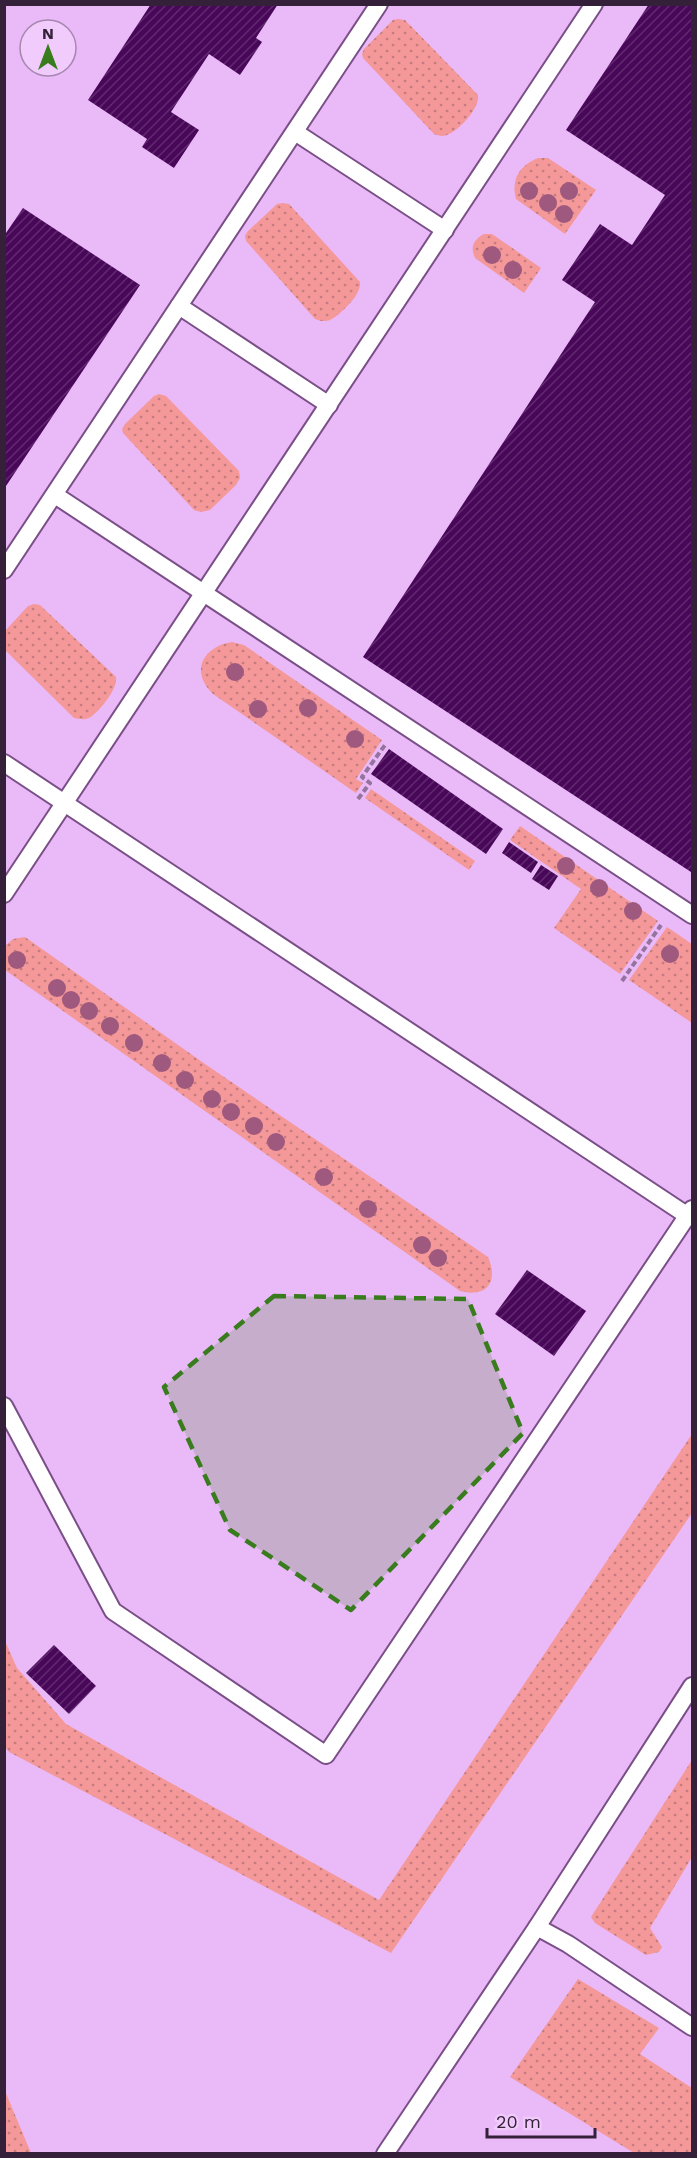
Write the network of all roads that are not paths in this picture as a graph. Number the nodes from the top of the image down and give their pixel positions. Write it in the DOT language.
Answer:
graph roads {
  1 [pos="380,4"];
  2 [pos="594,4"];
  3 [pos="295,132"];
  4 [pos="445,230"];
  5 [pos="179,306"];
  6 [pos="329,405"];
  7 [pos="55,495"];
  8 [pos="4,570"];
  9 [pos="204,593"];
  10 [pos="4,763"];
  11 [pos="65,802"];
  12 [pos="4,894"];
  13 [pos="693,915"];
  14 [pos="690,1212"];
  15 [pos="4,1406"];
  16 [pos="693,1686"];
  17 [pos="537,1927"];
  18 [pos="693,2027"];
  19 [pos="385,2154"];
  1 -- 3 [label="lane"];
  2 -- 4 [label="lane"];
  3 -- 4 [label="lane"];
  3 -- 5 [label="lane"];
  4 -- 6 [label="lane"];
  5 -- 6 [label="lane"];
  5 -- 7 [label="lane"];
  6 -- 9 [label="lane"];
  7 -- 8 [label="lane"];
  7 -- 9 [label="lane"];
  9 -- 11 [label="lane"];
  9 -- 13 [label="lane"];
  10 -- 11 [label="lane"];
  11 -- 12 [label="lane"];
  11 -- 14 [label="lane"];
  14 -- 15 [label="lane"];
  16 -- 17 [label="lane"];
  17 -- 18 [label="lane"];
  17 -- 19 [label="lane"];
}
